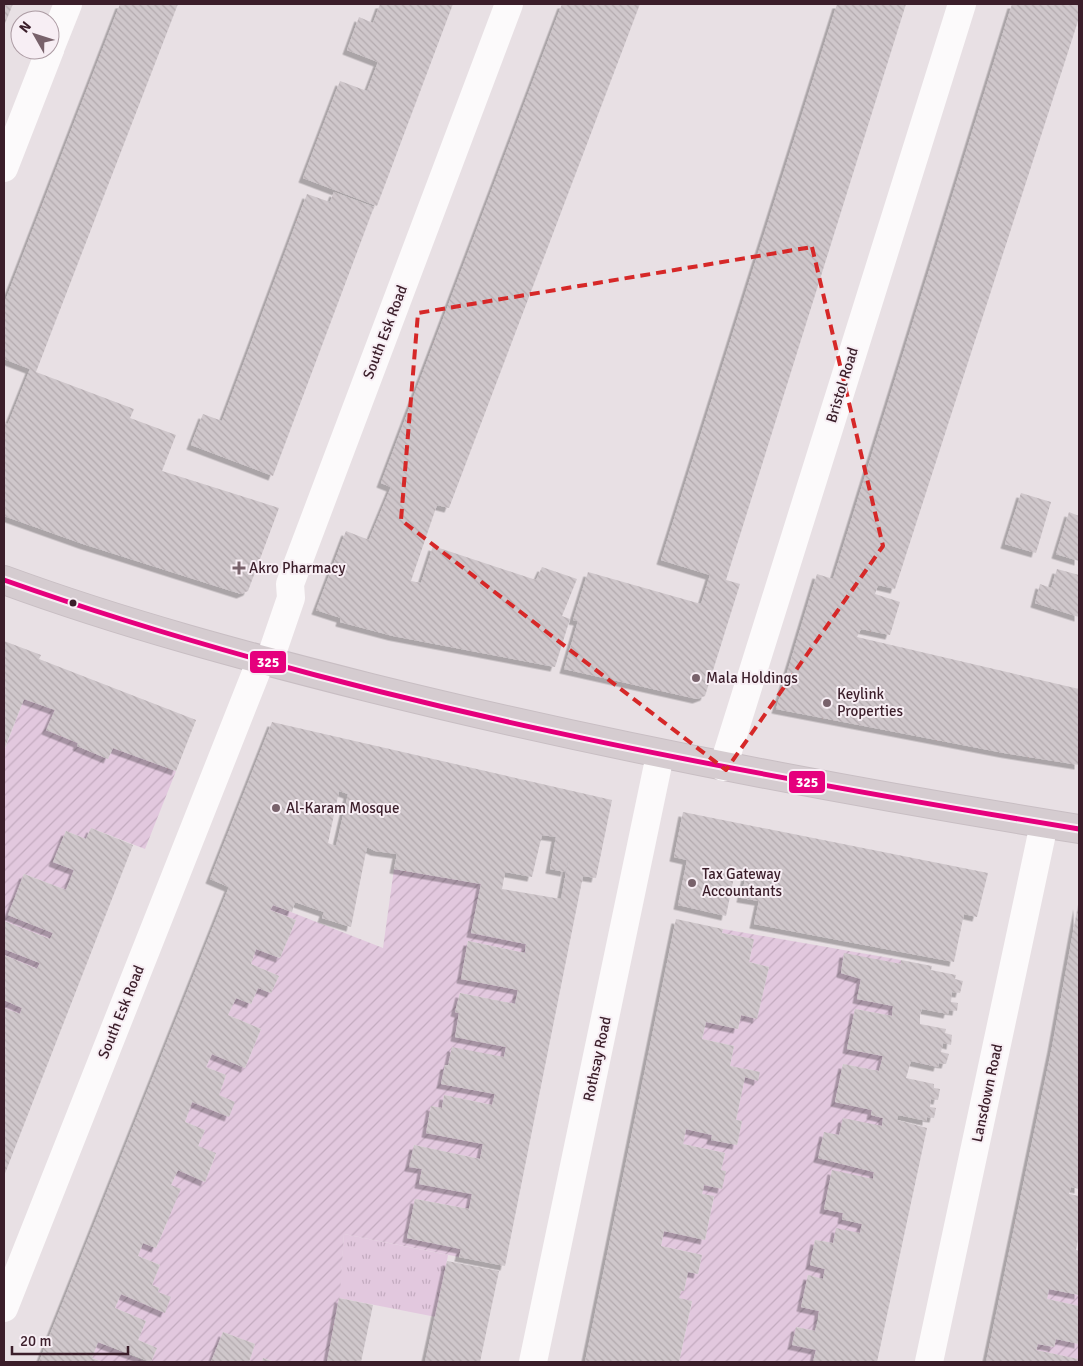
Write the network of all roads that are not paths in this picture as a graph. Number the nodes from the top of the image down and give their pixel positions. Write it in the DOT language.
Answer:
graph roads {
  1 [pos="68,4"];
  2 [pos="509,4"];
  3 [pos="962,4"];
  4 [pos="60,24"];
  5 [pos="46,60"];
  6 [pos="4,168"];
  7 [pos="4,580"];
  8 [pos="265,661"];
  9 [pos="660,755"];
  10 [pos="724,767"];
  11 [pos="1044,824"];
  12 [pos="1079,829"];
  13 [pos="4,1308"];
  14 [pos="533,1362"];
  15 [pos="929,1362"];
  1 -- 4 [label="street"];
  2 -- 8 [label="street, South Esk Road"];
  3 -- 10 [label="street, Bristol Road"];
  5 -- 6 [label="street"];
  7 -- 8 [label="main road"];
  8 -- 9 [label="main road"];
  8 -- 13 [label="street, South Esk Road"];
  9 -- 10 [label="main road"];
  9 -- 14 [label="street, Rothsay Road"];
  10 -- 11 [label="main road"];
  11 -- 12 [label="main road"];
  11 -- 15 [label="street, Lansdown Road"];
}
